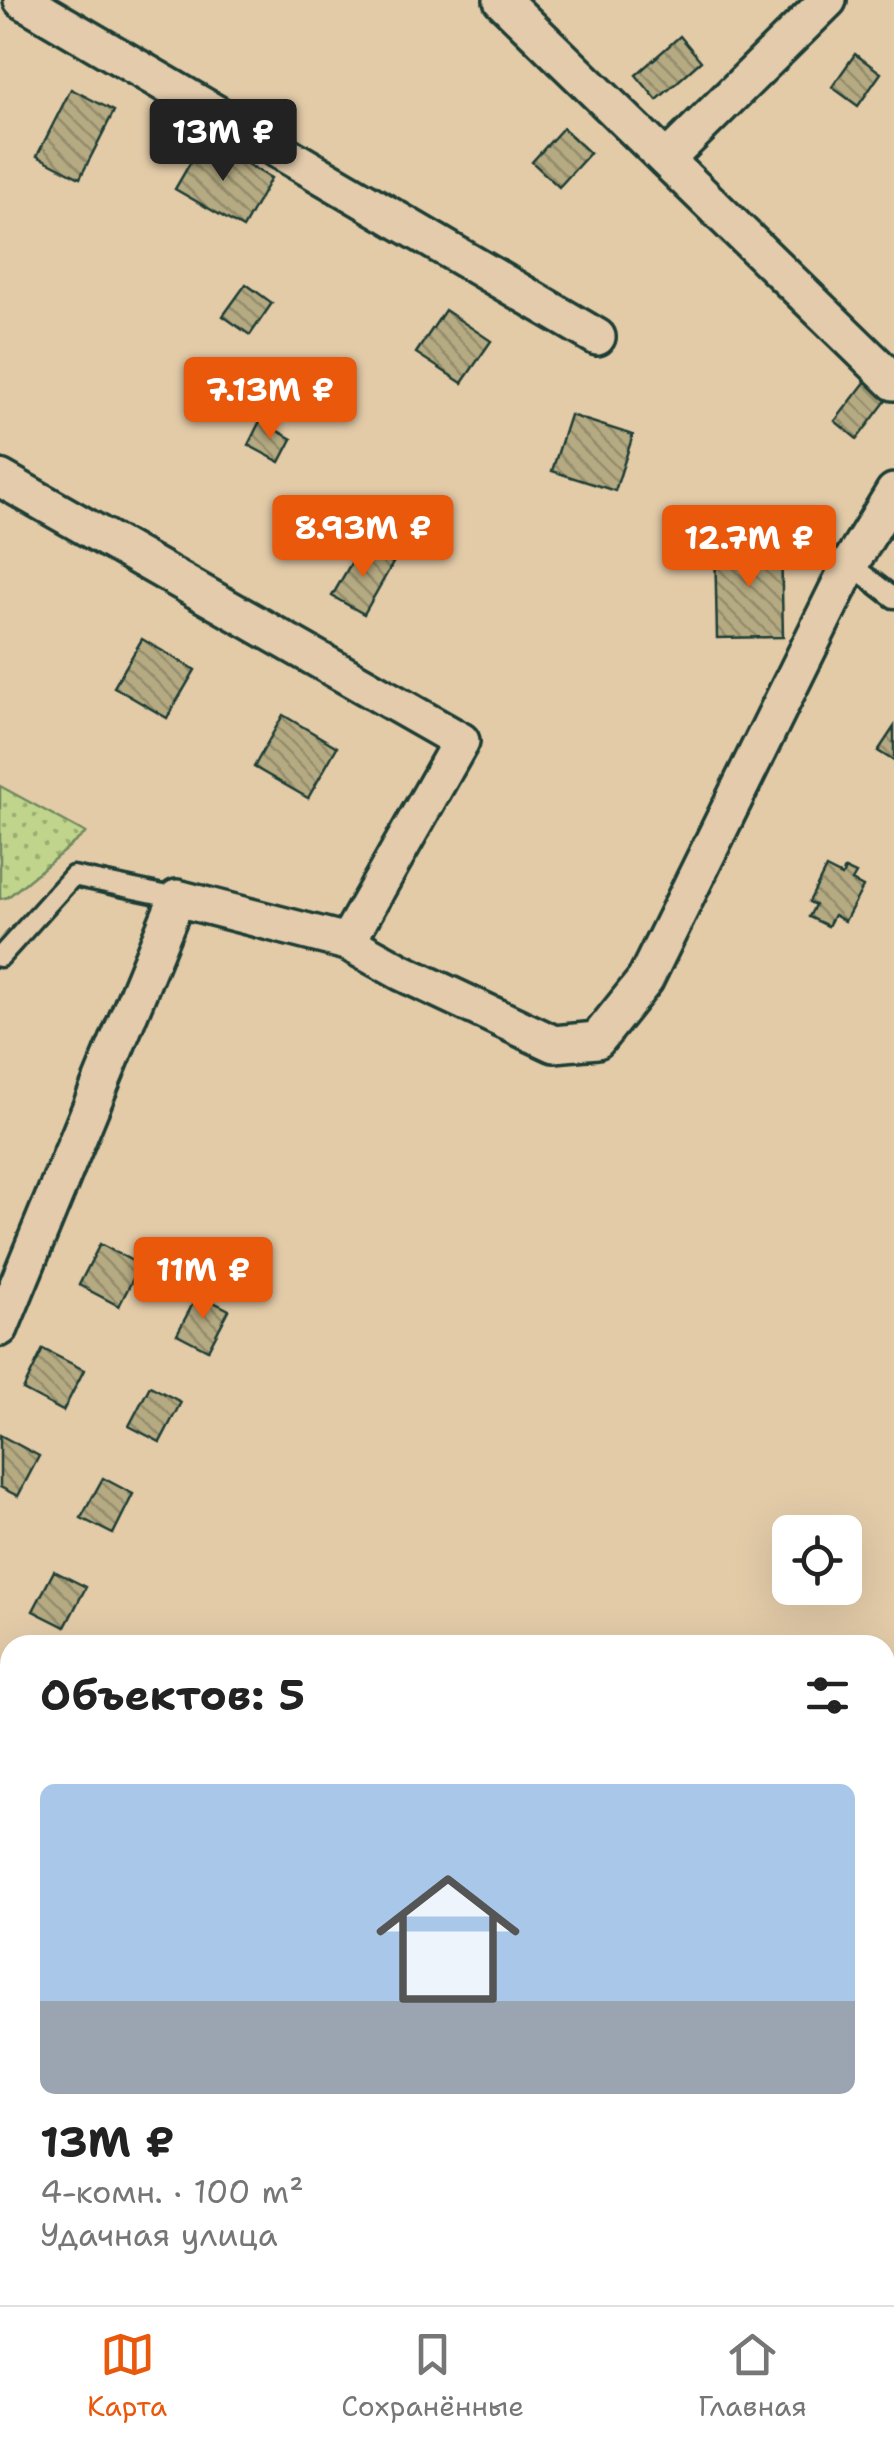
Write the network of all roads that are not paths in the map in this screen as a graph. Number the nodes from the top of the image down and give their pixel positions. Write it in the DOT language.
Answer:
graph roads {
  1 [pos="22,0"];
  2 [pos="502,0"];
  3 [pos="828,0"];
  4 [pos="666,160"];
  5 [pos="597,338"];
  6 [pos="894,382"];
  7 [pos="0,478"];
  8 [pos="894,492"];
  9 [pos="850,564"];
  10 [pos="894,598"];
  11 [pos="177,898"];
  12 [pos="347,942"];
  13 [pos="0,957"];
  14 [pos="0,1328"];
  1 -- 5 [label="street"];
  2 -- 4 [label="street"];
  3 -- 4 [label="street"];
  4 -- 6 [label="street"];
  7 -- 12 [label="street"];
  8 -- 9 [label="street"];
  9 -- 10 [label="lane"];
  9 -- 12 [label="street"];
  11 -- 12 [label="street"];
  11 -- 13 [label="lane"];
  11 -- 14 [label="street"];
}
